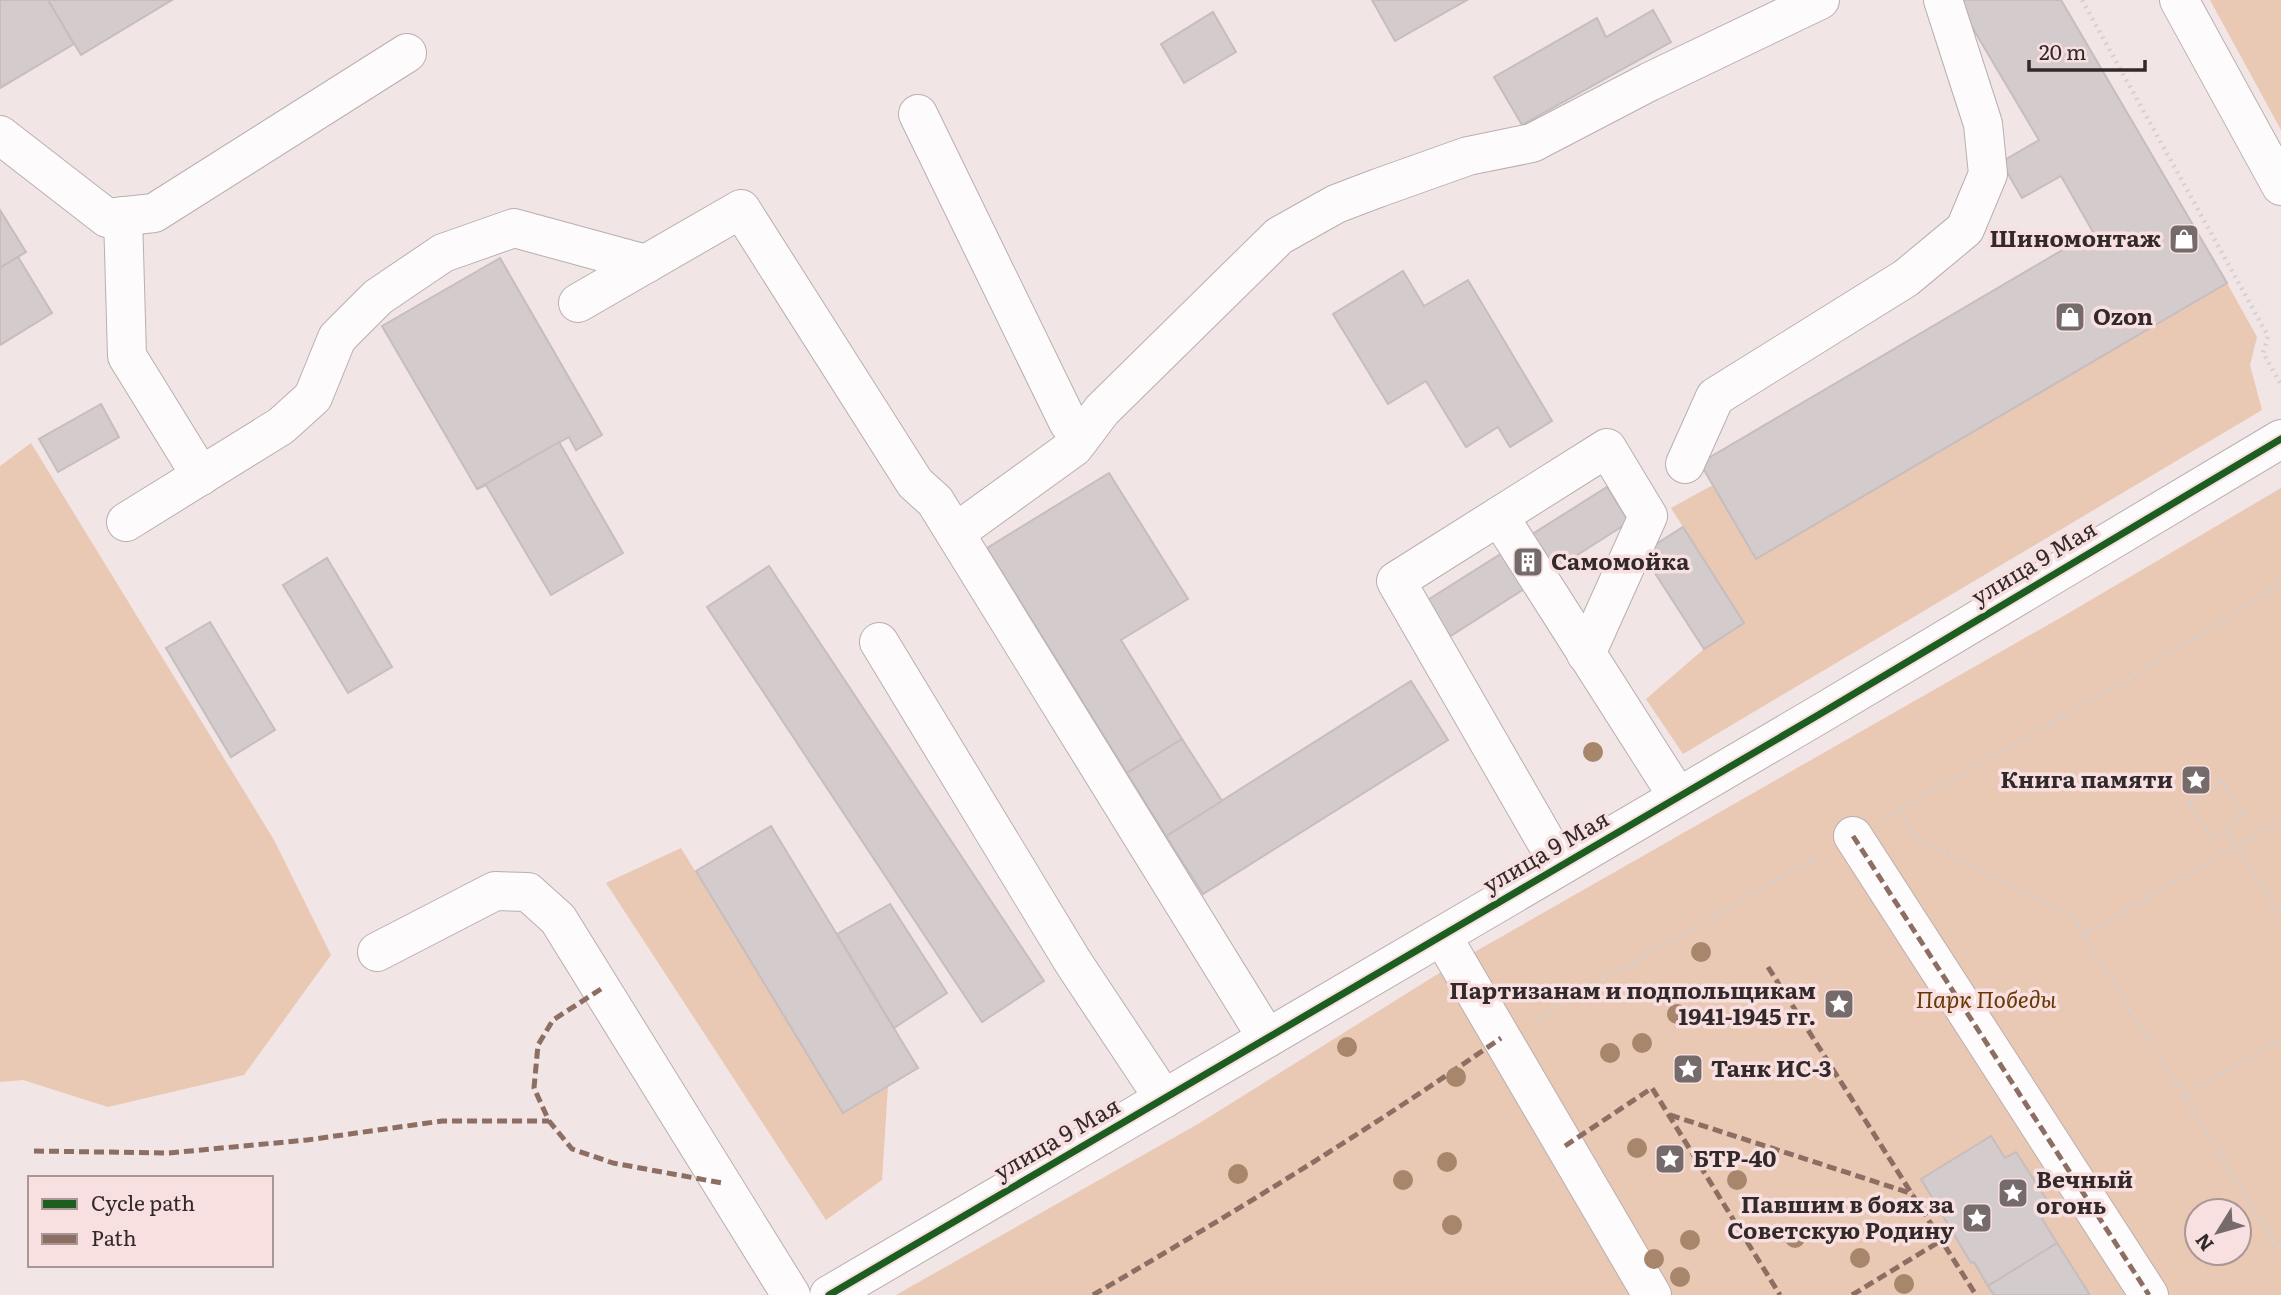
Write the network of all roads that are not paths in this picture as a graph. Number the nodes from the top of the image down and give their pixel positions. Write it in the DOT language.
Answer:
graph roads {
  1 [pos="1819,0"];
  2 [pos="1943,0"];
  3 [pos="2179,0"];
  4 [pos="407,53"];
  5 [pos="918,114"];
  6 [pos="0,135"];
  7 [pos="2281,186"];
  8 [pos="123,216"];
  9 [pos="646,264"];
  10 [pos="578,303"];
  11 [pos="1080,439"];
  12 [pos="2281,439"];
  13 [pos="1685,464"];
  14 [pos="201,477"];
  15 [pos="1499,516"];
  16 [pos="126,522"];
  17 [pos="955,533"];
  18 [pos="879,642"];
  19 [pos="1586,654"];
  20 [pos="1678,797"];
  21 [pos="1853,836"];
  22 [pos="1560,866"];
  23 [pos="1442,936"];
  24 [pos="377,952"];
  25 [pos="1267,1038"];
  26 [pos="1164,1099"];
  27 [pos="791,1295"];
  28 [pos="829,1295"];
  29 [pos="1652,1295"];
  30 [pos="2149,1295"];
  1 -- 11 [label="street"];
  2 -- 13 [label="street"];
  3 -- 7 [label="street"];
  4 -- 8 [label="street"];
  5 -- 11 [label="street"];
  6 -- 8 [label="street"];
  8 -- 14 [label="street"];
  9 -- 10 [label="street"];
  9 -- 14 [label="street"];
  9 -- 17 [label="street"];
  11 -- 17 [label="street"];
  12 -- 20 [label="street, улица 9 Мая"];
  14 -- 16 [label="street"];
  15 -- 19 [label="street"];
  15 -- 19 [label="street"];
  15 -- 22 [label="street"];
  17 -- 25 [label="street"];
  18 -- 26 [label="street"];
  19 -- 20 [label="street"];
  20 -- 22 [label="street, улица 9 Мая"];
  21 -- 30 [label="street"];
  22 -- 23 [label="street, улица 9 Мая"];
  23 -- 25 [label="street, улица 9 Мая"];
  23 -- 29 [label="street"];
  24 -- 27 [label="street"];
  25 -- 26 [label="street, улица 9 Мая"];
  26 -- 28 [label="street, улица 9 Мая"];
}
